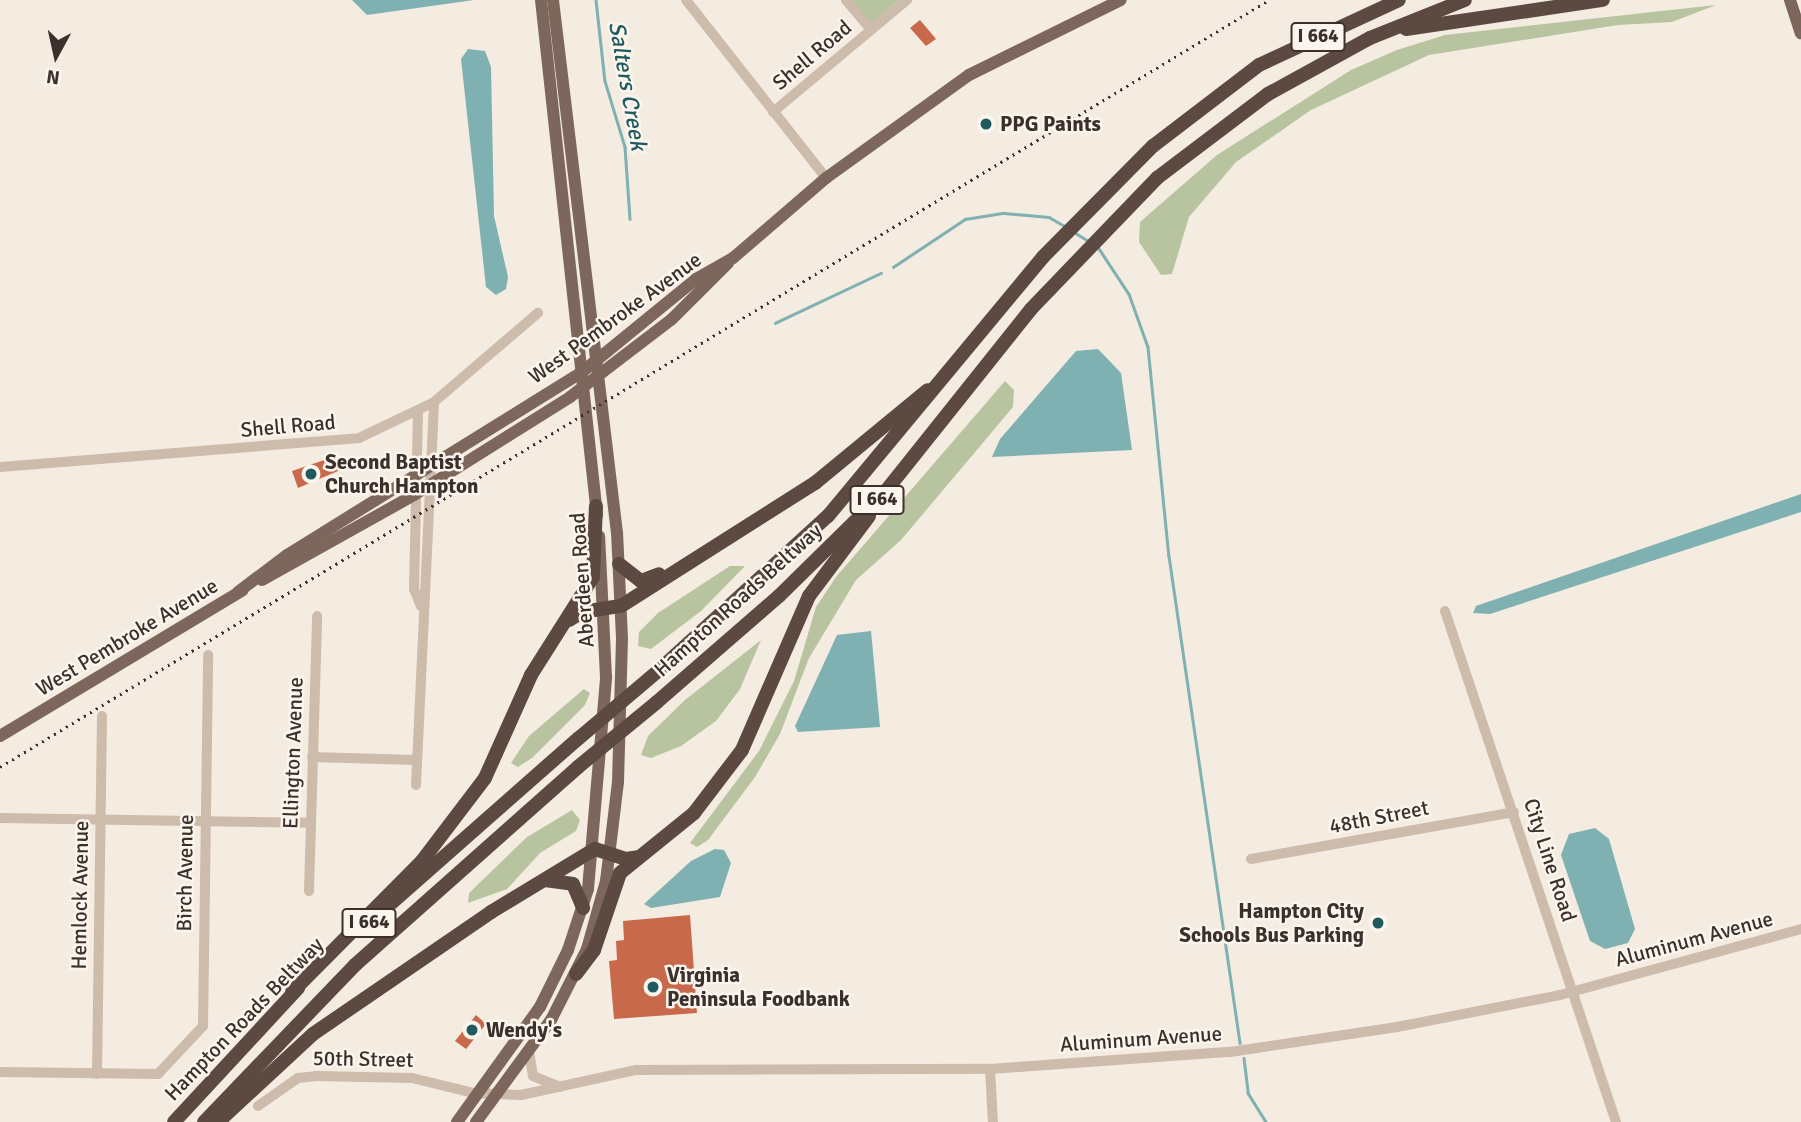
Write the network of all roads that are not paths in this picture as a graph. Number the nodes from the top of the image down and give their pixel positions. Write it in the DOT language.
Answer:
graph roads {
  1 [pos="541,0"];
  2 [pos="553,0"];
  3 [pos="686,0"];
  4 [pos="846,0"];
  5 [pos="907,0"];
  6 [pos="1121,0"];
  7 [pos="1397,0"];
  8 [pos="1465,0"];
  9 [pos="1603,0"];
  10 [pos="1790,0"];
  11 [pos="1103,3"];
  12 [pos="871,30"];
  13 [pos="1801,33"];
  14 [pos="1370,37"];
  15 [pos="774,112"];
  16 [pos="826,177"];
  17 [pos="733,258"];
  18 [pos="538,313"];
  19 [pos="597,361"];
  20 [pos="955,366"];
  21 [pos="582,372"];
  22 [pos="598,377"];
  23 [pos="583,388"];
  24 [pos="434,402"];
  25 [pos="418,413"];
  26 [pos="432,464"];
  27 [pos="0,467"];
  28 [pos="415,474"];
  29 [pos="430,486"];
  30 [pos="885,492"];
  31 [pos="414,495"];
  32 [pos="596,506"];
  33 [pos="737,531"];
  34 [pos="619,564"];
  35 [pos="238,592"];
  36 [pos="421,606"];
  37 [pos="621,606"];
  38 [pos="605,608"];
  39 [pos="1444,611"];
  40 [pos="317,617"];
  41 [pos="564,625"];
  42 [pos="208,654"];
  43 [pos="102,716"];
  44 [pos="0,736"];
  45 [pos="312,757"];
  46 [pos="417,760"];
  47 [pos="416,785"];
  48 [pos="1514,812"];
  49 [pos="0,818"];
  50 [pos="100,821"];
  51 [pos="205,822"];
  52 [pos="310,823"];
  53 [pos="595,849"];
  54 [pos="611,851"];
  55 [pos="641,856"];
  56 [pos="1251,859"];
  57 [pos="543,880"];
  58 [pos="309,891"];
  59 [pos="583,908"];
  60 [pos="1801,929"];
  61 [pos="576,974"];
  62 [pos="292,992"];
  63 [pos="1572,992"];
  64 [pos="528,1051"];
  65 [pos="990,1069"];
  66 [pos="0,1072"];
  67 [pos="97,1074"];
  68 [pos="568,1086"];
  69 [pos="474,1093"];
  70 [pos="495,1094"];
  71 [pos="258,1106"];
  72 [pos="174,1122"];
  73 [pos="204,1122"];
  74 [pos="218,1122"];
  75 [pos="457,1122"];
  76 [pos="475,1122"];
  77 [pos="993,1122"];
  78 [pos="1616,1122"];
  1 -- 21 [label="main road, Aberdeen Road"];
  2 -- 19 [label="main road, Aberdeen Road"];
  3 -- 15 [label="street"];
  4 -- 12 [label="street"];
  5 -- 12 [label="street, Shell Road"];
  6 -- 11 [label="main road, West Pembroke Avenue"];
  7 -- 20 [label="highway, Hampton Roads Beltway / I 664"];
  8 -- 14 [label="highway, Hampton Roads Beltway / I 664"];
  9 -- 14 [label="highway"];
  10 -- 13 [label="main road"];
  11 -- 16 [label="main road, West Pembroke Avenue"];
  12 -- 15 [label="street, Shell Road"];
  14 -- 30 [label="highway, Hampton Roads Beltway / I 664"];
  15 -- 16 [label="street"];
  16 -- 17 [label="main road, West Pembroke Avenue"];
  17 -- 19 [label="main road, West Pembroke Avenue"];
  17 -- 22 [label="main road, West Pembroke Avenue"];
  18 -- 24 [label="street, Shell Road"];
  19 -- 21 [label="main road, West Pembroke Avenue"];
  19 -- 22 [label="main road, Aberdeen Road"];
  20 -- 33 [label="highway"];
  20 -- 62 [label="highway, Hampton Roads Beltway / I 664, bridge"];
  21 -- 23 [label="main road, Aberdeen Road"];
  21 -- 26 [label="main road, West Pembroke Avenue"];
  22 -- 23 [label="main road, West Pembroke Avenue"];
  22 -- 34 [label="main road, Aberdeen Road"];
  23 -- 29 [label="main road, West Pembroke Avenue"];
  23 -- 32 [label="main road, Aberdeen Road"];
  24 -- 25 [label="street, Shell Road"];
  24 -- 26 [label="street"];
  25 -- 27 [label="street, Shell Road"];
  25 -- 28 [label="street"];
  26 -- 28 [label="main road, West Pembroke Avenue"];
  26 -- 29 [label="street"];
  28 -- 31 [label="street"];
  28 -- 35 [label="main road, West Pembroke Avenue"];
  29 -- 31 [label="main road, West Pembroke Avenue"];
  29 -- 36 [label="street"];
  30 -- 55 [label="highway"];
  30 -- 73 [label="highway, Hampton Roads Beltway / I 664, bridge"];
  31 -- 35 [label="main road, West Pembroke Avenue"];
  31 -- 36 [label="street"];
  32 -- 38 [label="main road, Aberdeen Road"];
  32 -- 41 [label="highway"];
  33 -- 34 [label="highway"];
  33 -- 37 [label="highway"];
  34 -- 37 [label="main road, Aberdeen Road"];
  35 -- 44 [label="main road, West Pembroke Avenue"];
  36 -- 46 [label="street"];
  37 -- 38 [label="highway"];
  37 -- 54 [label="main road, Aberdeen Road"];
  38 -- 41 [label="highway"];
  38 -- 53 [label="main road, Aberdeen Road"];
  39 -- 48 [label="street, City Line Road"];
  40 -- 45 [label="street, Ellington Avenue"];
  41 -- 62 [label="highway"];
  42 -- 51 [label="street, Birch Avenue"];
  43 -- 50 [label="street, Hemlock Avenue"];
  45 -- 46 [label="street"];
  45 -- 52 [label="street, Ellington Avenue"];
  46 -- 47 [label="street"];
  48 -- 56 [label="street, 48th Street"];
  48 -- 63 [label="street, City Line Road"];
  49 -- 50 [label="street"];
  50 -- 51 [label="street"];
  50 -- 67 [label="street, Hemlock Avenue"];
  51 -- 52 [label="street"];
  51 -- 67 [label="street, Birch Avenue"];
  52 -- 58 [label="street, Ellington Avenue"];
  53 -- 54 [label="highway"];
  53 -- 57 [label="highway"];
  53 -- 59 [label="main road, Aberdeen Road"];
  54 -- 55 [label="highway"];
  54 -- 61 [label="main road, Aberdeen Road"];
  55 -- 61 [label="highway"];
  57 -- 59 [label="highway"];
  57 -- 74 [label="highway"];
  59 -- 69 [label="main road, Aberdeen Road"];
  60 -- 63 [label="street, Aluminum Avenue"];
  61 -- 64 [label="main road, Aberdeen Road"];
  62 -- 72 [label="highway, Hampton Roads Beltway / I 664"];
  63 -- 65 [label="street, Aluminum Avenue"];
  63 -- 78 [label="street, City Line Road"];
  64 -- 68 [label="street"];
  64 -- 70 [label="main road, Aberdeen Road"];
  65 -- 68 [label="street, Aluminum Avenue"];
  65 -- 77 [label="street"];
  66 -- 67 [label="street"];
  68 -- 70 [label="street, Aluminum Avenue"];
  69 -- 70 [label="street, Aluminum Avenue"];
  69 -- 71 [label="street, 50th Street"];
  69 -- 75 [label="main road, Aberdeen Road"];
  70 -- 76 [label="main road, Aberdeen Road"];
}
